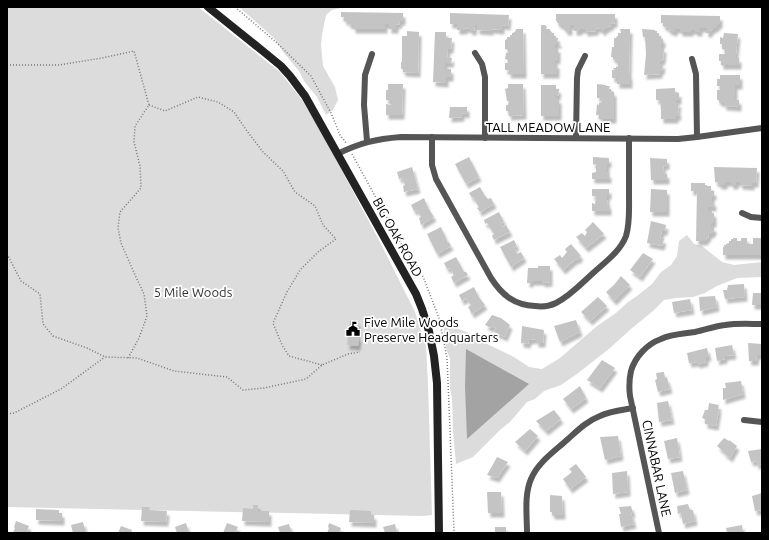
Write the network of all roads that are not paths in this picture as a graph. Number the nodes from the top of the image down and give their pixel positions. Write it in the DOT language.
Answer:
graph roads {
  1 [pos="208,7"];
  2 [pos="475,52"];
  3 [pos="372,54"];
  4 [pos="585,56"];
  5 [pos="692,59"];
  6 [pos="762,128"];
  7 [pos="432,137"];
  8 [pos="697,137"];
  9 [pos="485,138"];
  10 [pos="576,138"];
  11 [pos="629,138"];
  12 [pos="367,141"];
  13 [pos="337,154"];
  14 [pos="742,213"];
  15 [pos="762,218"];
  16 [pos="762,324"];
  17 [pos="632,408"];
  18 [pos="744,420"];
  19 [pos="762,422"];
  20 [pos="440,533"];
  21 [pos="527,533"];
  22 [pos="659,533"];
  1 -- 13 [label="street, BIG OAK ROAD"];
  2 -- 9 [label="street"];
  3 -- 12 [label="street"];
  4 -- 10 [label="street"];
  5 -- 8 [label="street"];
  6 -- 8 [label="street, TALL MEADOW LANE"];
  7 -- 9 [label="street, TALL MEADOW LANE"];
  7 -- 11 [label="street"];
  7 -- 12 [label="street, TALL MEADOW LANE"];
  8 -- 11 [label="street, TALL MEADOW LANE"];
  9 -- 10 [label="street, TALL MEADOW LANE"];
  10 -- 11 [label="street, TALL MEADOW LANE"];
  12 -- 13 [label="street, TALL MEADOW LANE"];
  13 -- 20 [label="street, BIG OAK ROAD"];
  14 -- 15 [label="street"];
  16 -- 17 [label="street, CINNABAR LANE"];
  17 -- 21 [label="street, CINNABAR LANE"];
  17 -- 22 [label="street, CINNABAR LANE"];
  18 -- 19 [label="street"];
}
